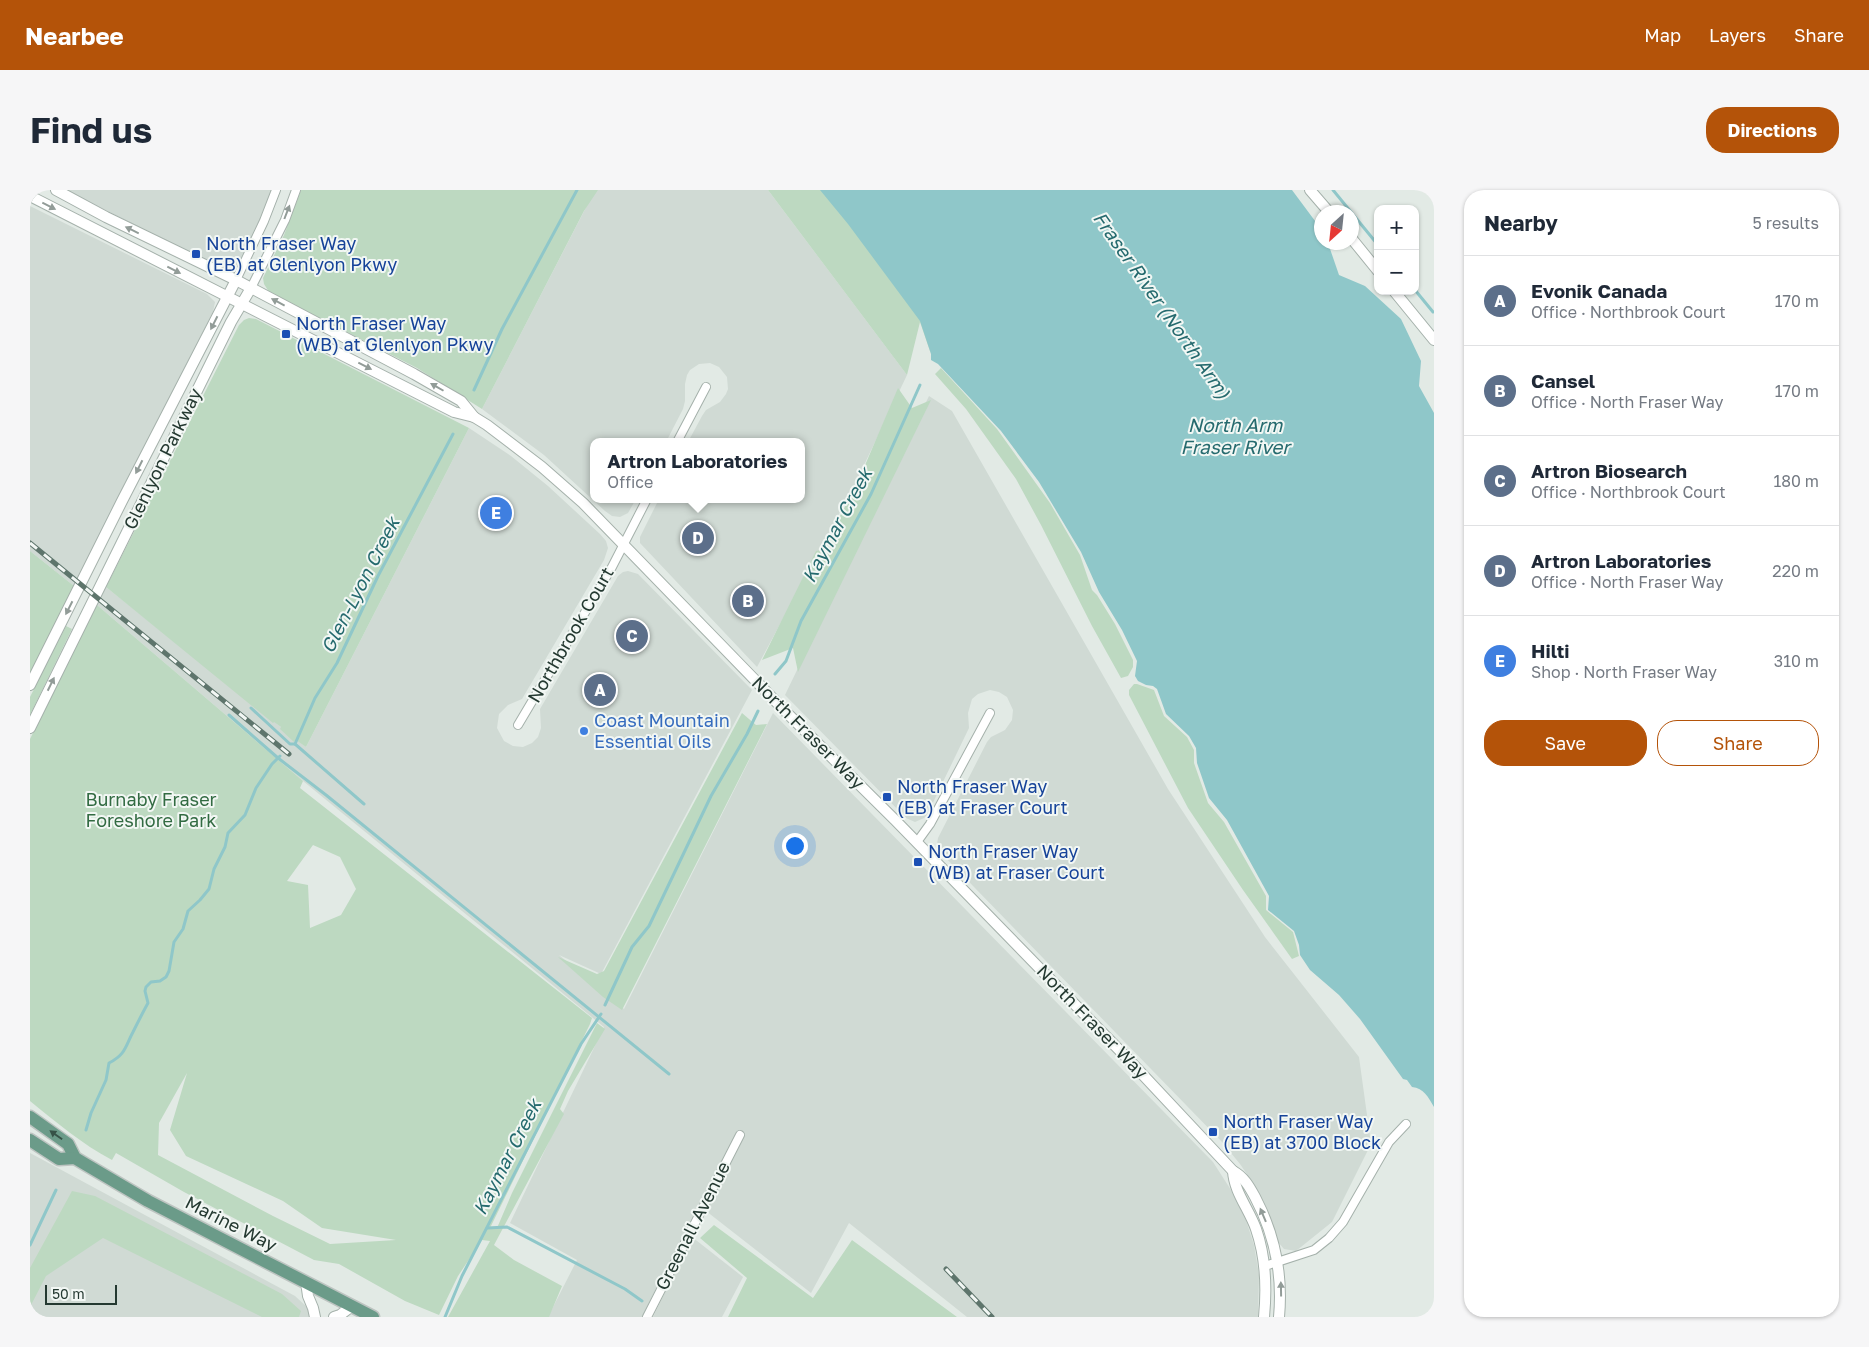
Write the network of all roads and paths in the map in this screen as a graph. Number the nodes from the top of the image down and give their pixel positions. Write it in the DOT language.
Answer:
graph roads {
  1 [pos="56,190"];
  2 [pos="276,190"];
  3 [pos="296,190"];
  4 [pos="1310,190"];
  5 [pos="30,196"];
  6 [pos="1323,205"];
  7 [pos="1359,248"];
  8 [pos="1374,266"];
  9 [pos="236,280"];
  10 [pos="251,288"];
  11 [pos="1397,295"];
  12 [pos="228,297"];
  13 [pos="241,304"];
  14 [pos="1434,340"];
  15 [pos="706,386"];
  16 [pos="474,417"];
  17 [pos="679,438"];
  18 [pos="644,503"];
  19 [pos="623,544"];
  20 [pos="30,685"];
  21 [pos="990,713"];
  22 [pos="518,725"];
  23 [pos="30,728"];
  24 [pos="917,842"];
  25 [pos="30,1117"];
  26 [pos="1406,1124"];
  27 [pos="740,1135"];
  28 [pos="30,1140"];
  29 [pos="75,1158"];
  30 [pos="1233,1171"];
  31 [pos="1278,1262"];
  32 [pos="1265,1266"];
  33 [pos="306,1282"];
  34 [pos="352,1306"];
  35 [pos="315,1317"];
  36 [pos="334,1317"];
  37 [pos="373,1317"];
  38 [pos="647,1317"];
  39 [pos="1264,1317"];
  40 [pos="1279,1317"];
  9 -- 1 [label="street, North Fraser Way, one-way"];
  2 -- 9 [label="street, Glenlyon Parkway"];
  10 -- 3 [label="street, Glenlyon Parkway, one-way"];
  4 -- 6 [label="street"];
  5 -- 12 [label="street, North Fraser Way, one-way"];
  7 -- 8 [label="street"];
  9 -- 10 [label="street, North Fraser Way"];
  9 -- 12 [label="street, Glenlyon Parkway"];
  10 -- 13 [label="street, Glenlyon Parkway"];
  16 -- 10 [label="street, North Fraser Way, one-way"];
  11 -- 14 [label="street"];
  12 -- 13 [label="street, North Fraser Way"];
  12 -- 20 [label="street, Glenlyon Parkway, one-way"];
  13 -- 16 [label="street, North Fraser Way, one-way"];
  23 -- 13 [label="street, Glenlyon Parkway, one-way"];
  15 -- 17 [label="street"];
  16 -- 19 [label="street, North Fraser Way"];
  18 -- 19 [label="street, Northbrook Court"];
  19 -- 22 [label="street, Northbrook Court"];
  19 -- 24 [label="street, North Fraser Way"];
  21 -- 24 [label="street"];
  24 -- 30 [label="street, North Fraser Way"];
  29 -- 25 [label="main road, Marine Way, one-way"];
  26 -- 31 [label="street"];
  27 -- 38 [label="street, Greenall Avenue"];
  28 -- 29 [label="main road, Marine Way"];
  29 -- 33 [label="main road, Marine Way"];
  31 -- 30 [label="street, North Fraser Way, one-way"];
  30 -- 32 [label="street, North Fraser Way"];
  31 -- 32 [label="street"];
  40 -- 31 [label="street, North Fraser Way, one-way"];
  32 -- 39 [label="street, North Fraser Way"];
  33 -- 34 [label="main road, Marine Way"];
  33 -- 35 [label="street"];
  34 -- 36 [label="street"];
  34 -- 37 [label="main road, Marine Way"];
}
